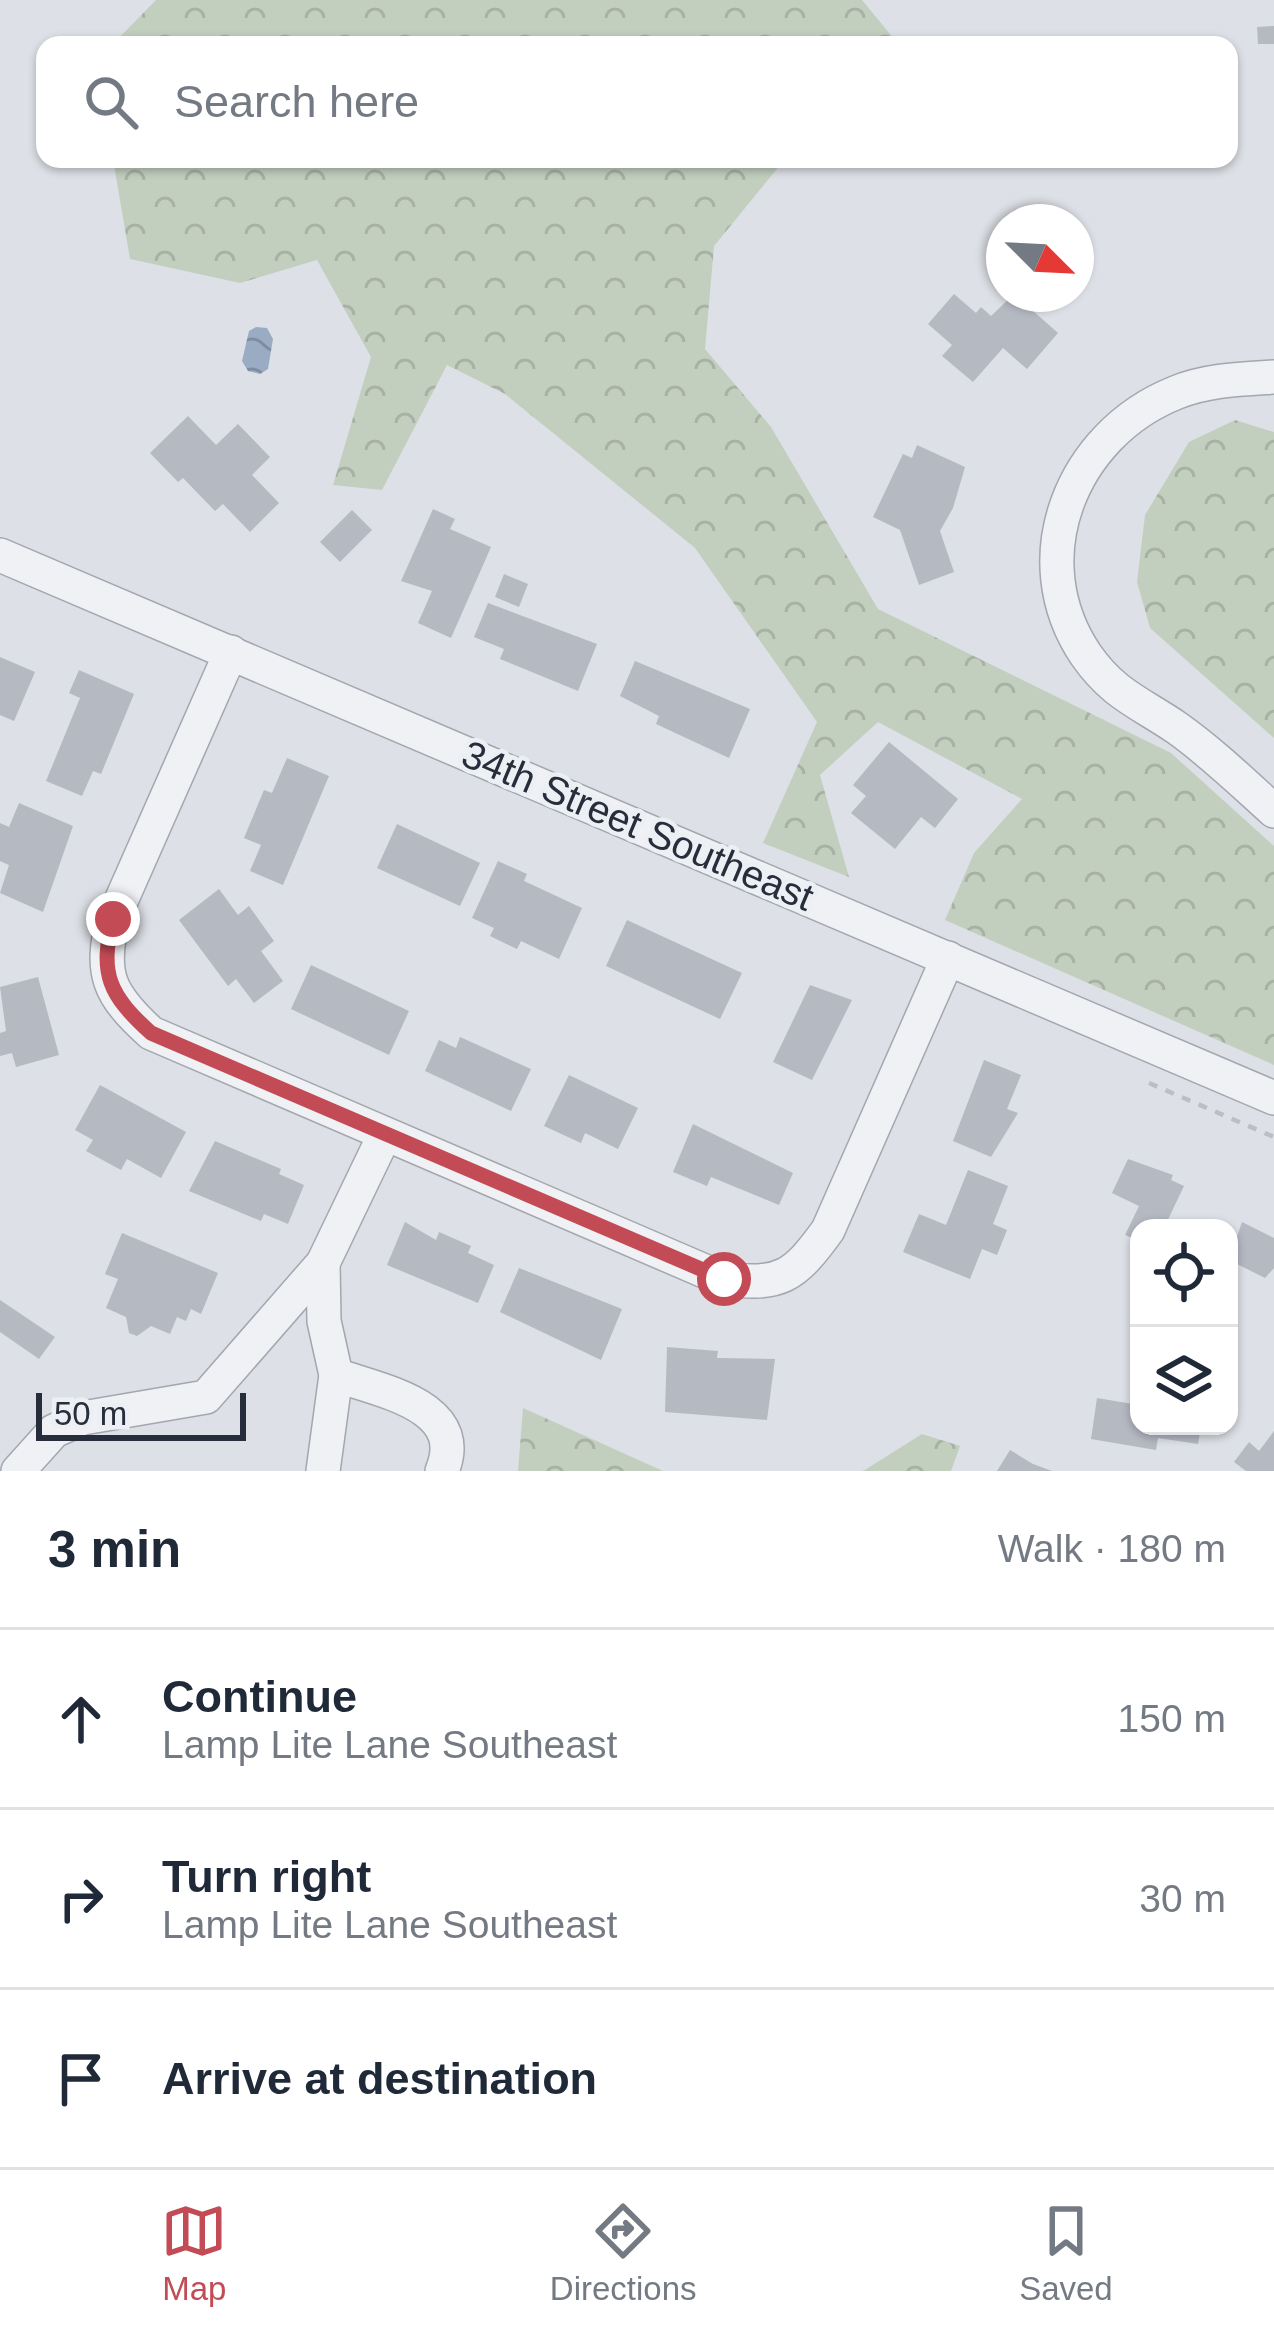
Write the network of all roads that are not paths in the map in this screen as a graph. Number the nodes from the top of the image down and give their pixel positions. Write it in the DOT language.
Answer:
graph roads {
  1 [pos="1274,377"];
  2 [pos="0,555"];
  3 [pos="231,652"];
  4 [pos="1274,811"];
  5 [pos="948,958"];
  6 [pos="1274,1098"];
  7 [pos="385,1134"];
  8 [pos="323,1263"];
  9 [pos="336,1375"];
  10 [pos="18,1471"];
  11 [pos="323,1471"];
  12 [pos="442,1471"];
  1 -- 4 [label="street"];
  2 -- 3 [label="street, 34th Street Southeast"];
  3 -- 5 [label="street, 34th Street Southeast"];
  3 -- 7 [label="street"];
  5 -- 6 [label="street, 34th Street Southeast"];
  5 -- 7 [label="street"];
  7 -- 8 [label="street"];
  8 -- 9 [label="street"];
  8 -- 10 [label="street"];
  9 -- 11 [label="street"];
  9 -- 12 [label="street"];
}
